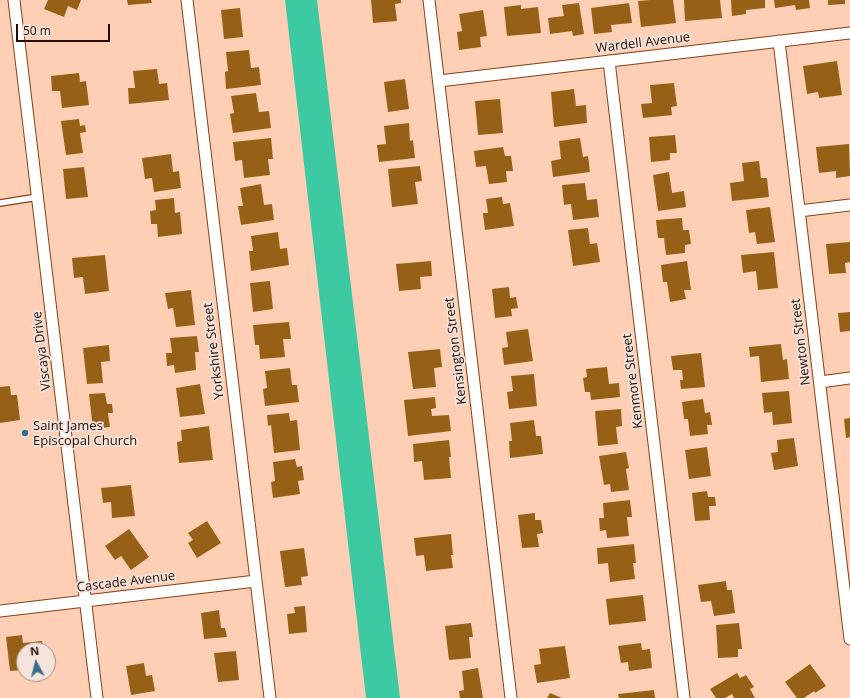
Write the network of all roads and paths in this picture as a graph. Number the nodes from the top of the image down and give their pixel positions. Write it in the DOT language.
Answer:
graph roads {
  1 [pos="14,0"];
  2 [pos="187,0"];
  3 [pos="429,0"];
  4 [pos="850,32"];
  5 [pos="780,41"];
  6 [pos="609,61"];
  7 [pos="439,81"];
  8 [pos="38,197"];
  9 [pos="0,203"];
  10 [pos="850,205"];
  11 [pos="800,211"];
  12 [pos="850,378"];
  13 [pos="820,382"];
  14 [pos="845,551"];
  15 [pos="256,581"];
  16 [pos="85,601"];
  17 [pos="0,611"];
  18 [pos="850,639"];
  19 [pos="97,698"];
  20 [pos="270,698"];
  21 [pos="511,698"];
  22 [pos="684,698"];
  1 -- 8 [label="street, Viscaya Drive"];
  2 -- 15 [label="street, Yorkshire Street"];
  3 -- 7 [label="street, Kensington Street"];
  4 -- 5 [label="street, Wardell Avenue"];
  5 -- 6 [label="street, Wardell Avenue"];
  5 -- 11 [label="street, Newton Street"];
  6 -- 7 [label="street, Wardell Avenue"];
  6 -- 22 [label="street, Kenmore Street"];
  7 -- 21 [label="street, Kensington Street"];
  8 -- 9 [label="lane"];
  8 -- 16 [label="street, Viscaya Drive"];
  10 -- 11 [label="street"];
  11 -- 13 [label="street, Newton Street"];
  12 -- 13 [label="street"];
  13 -- 14 [label="street, Newton Street"];
  14 -- 18 [label="street, Newton Street"];
  15 -- 16 [label="street, Cascade Avenue"];
  15 -- 20 [label="street, Yorkshire Street"];
  16 -- 17 [label="street, Cascade Avenue"];
  16 -- 19 [label="street, Viscaya Drive"];
}
